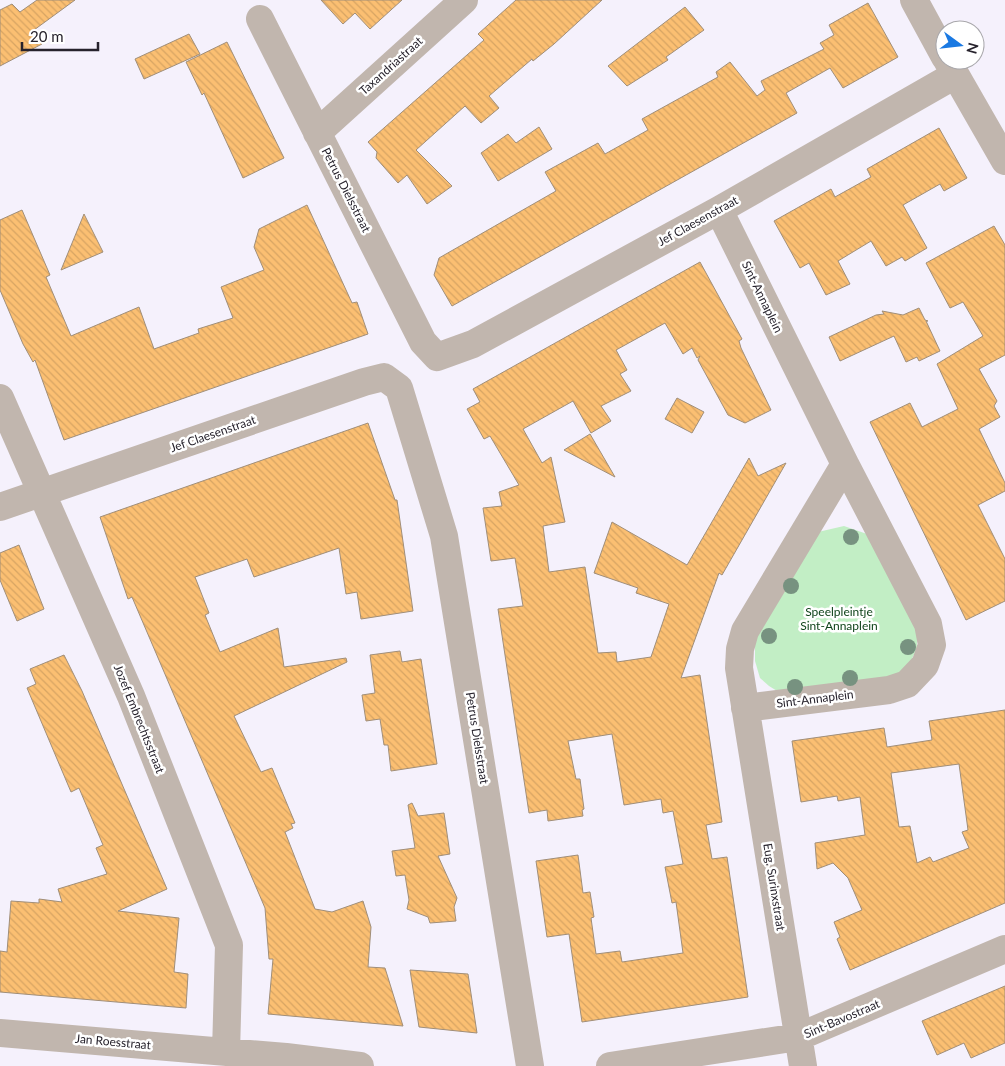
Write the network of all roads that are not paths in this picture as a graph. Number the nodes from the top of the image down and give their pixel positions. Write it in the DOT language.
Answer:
graph roads {
  1 [pos="464,0"];
  2 [pos="914,0"];
  3 [pos="260,19"];
  4 [pos="935,38"];
  5 [pos="940,70"];
  6 [pos="952,70"];
  7 [pos="317,133"];
  8 [pos="1005,161"];
  9 [pos="719,210"];
  10 [pos="437,357"];
  11 [pos="0,398"];
  12 [pos="408,413"];
  13 [pos="845,464"];
  14 [pos="41,493"];
  15 [pos="0,507"];
  16 [pos="745,708"];
  17 [pos="1005,949"];
  18 [pos="0,1032"];
  19 [pos="798,1037"];
  20 [pos="226,1052"];
  21 [pos="284,1061"];
  22 [pos="360,1066"];
  23 [pos="530,1066"];
  24 [pos="610,1066"];
  25 [pos="803,1066"];
  1 -- 7 [label="street, Taxandriastraat"];
  2 -- 4 [label="street"];
  3 -- 7 [label="street, Petrus Dielsstraat"];
  5 -- 9 [label="street, Jef Claesenstraat"];
  6 -- 8 [label="street"];
  7 -- 10 [label="street, Petrus Dielsstraat"];
  9 -- 10 [label="street, Jef Claesenstraat"];
  9 -- 13 [label="street, Sint-Annaplein"];
  11 -- 14 [label="street, Jozef Embrechtsstraat"];
  12 -- 14 [label="street, Jef Claesenstraat"];
  12 -- 23 [label="street, Petrus Dielsstraat"];
  13 -- 16 [label="street"];
  13 -- 16 [label="street, Sint-Annaplein"];
  14 -- 15 [label="street, Jef Claesenstraat"];
  14 -- 20 [label="street, Jozef Embrechtsstraat"];
  16 -- 19 [label="street, Eug. Surinxstraat"];
  17 -- 19 [label="street, Sint-Bavostraat"];
  18 -- 20 [label="street, Jan Roesstraat"];
  19 -- 24 [label="street, Sint-Bavostraat"];
  19 -- 25 [label="street, Eug. Surinxstraat"];
  20 -- 21 [label="street, Jan Roesstraat"];
  21 -- 22 [label="street, Jan Roesstraat"];
}
